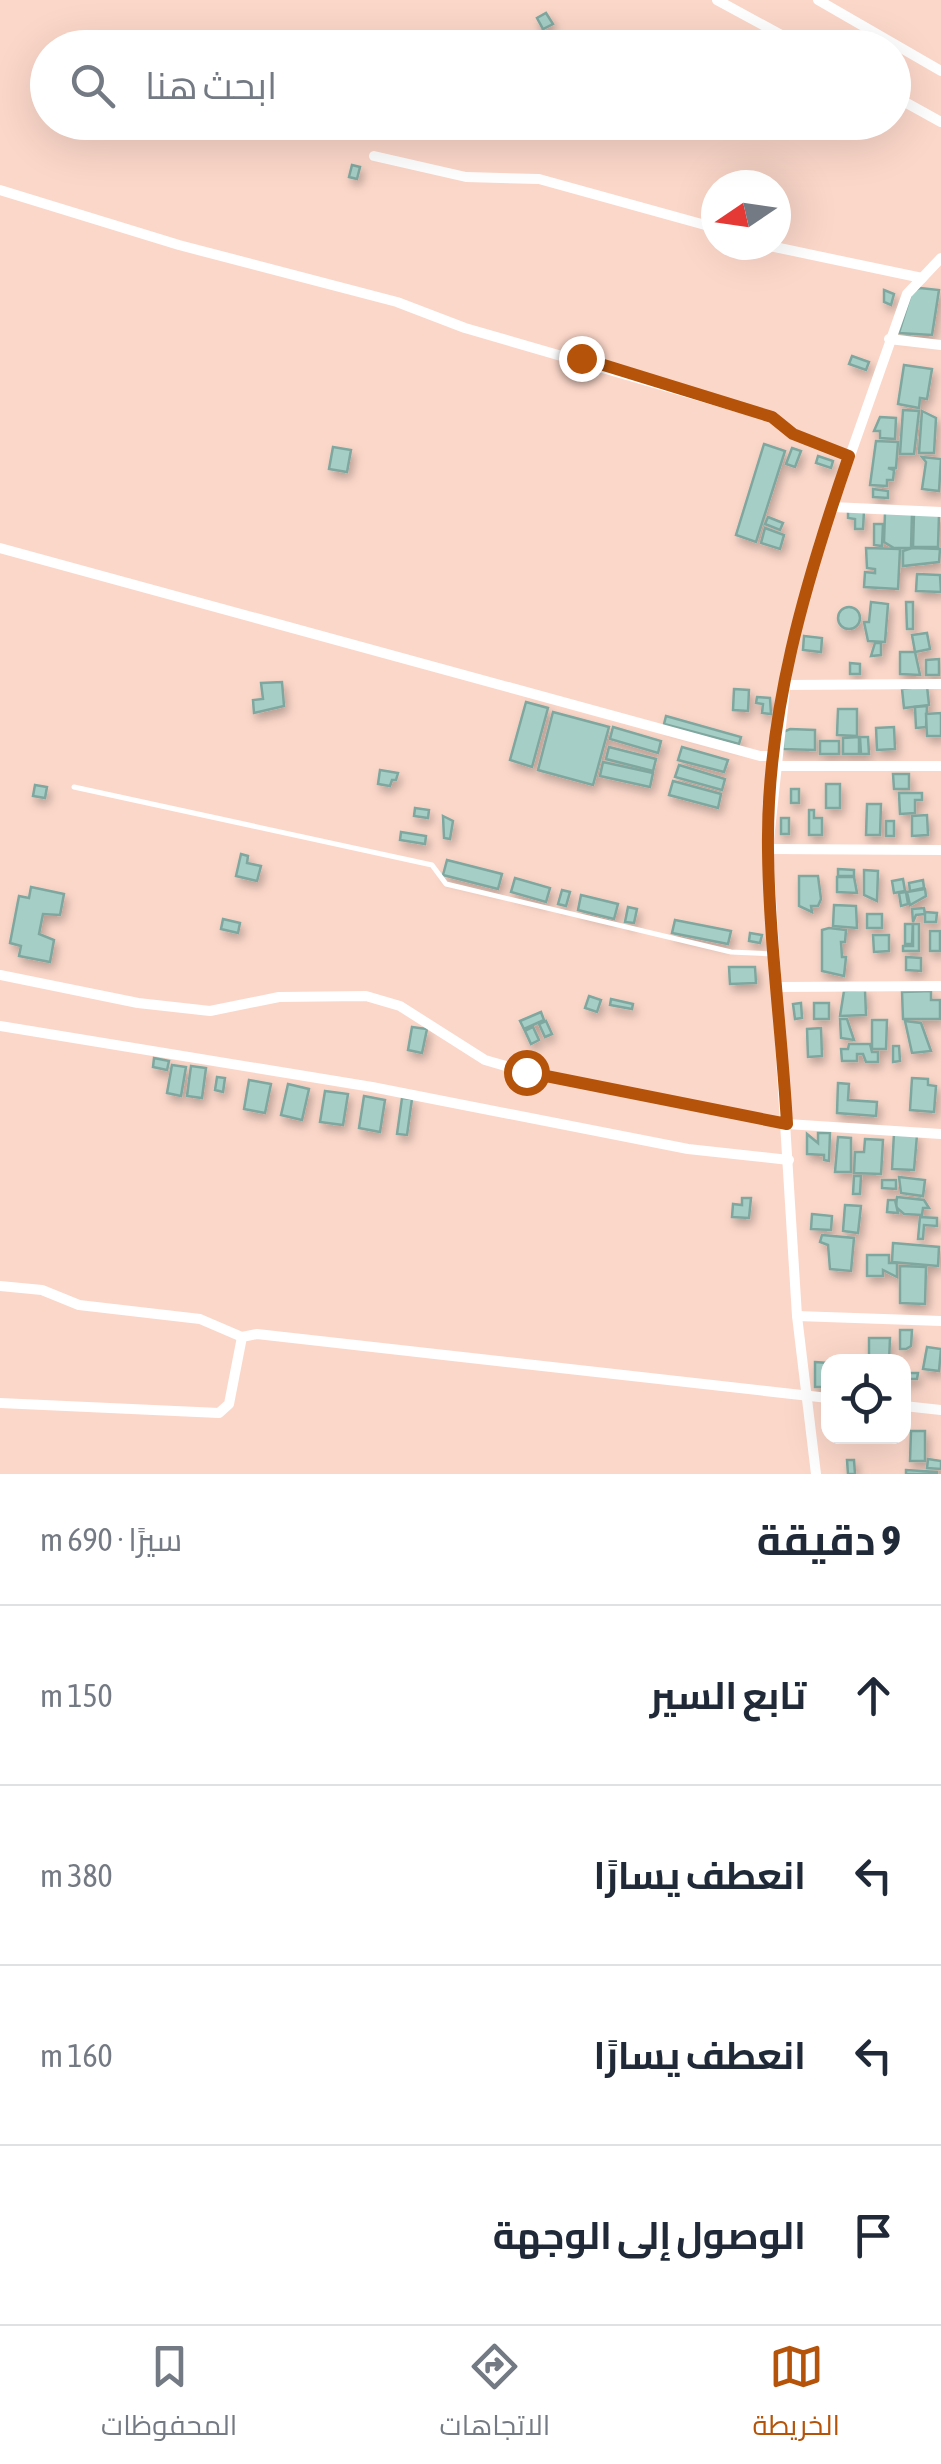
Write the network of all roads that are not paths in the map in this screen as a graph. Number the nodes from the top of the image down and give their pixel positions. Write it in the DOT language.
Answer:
graph roads {
  1 [pos="717,0"];
  2 [pos="818,0"];
  3 [pos="772,30"];
  4 [pos="869,30"];
  5 [pos="911,54"];
  6 [pos="941,72"];
  7 [pos="911,105"];
  8 [pos="941,122"];
  9 [pos="374,156"];
  10 [pos="0,190"];
  11 [pos="701,224"];
  12 [pos="791,250"];
  13 [pos="941,258"];
  14 [pos="922,278"];
  15 [pos="889,340"];
  16 [pos="941,345"];
  17 [pos="849,456"];
  18 [pos="832,507"];
  19 [pos="941,512"];
  20 [pos="0,548"];
  21 [pos="941,684"];
  22 [pos="784,685"];
  23 [pos="775,761"];
  24 [pos="941,766"];
  25 [pos="74,786"];
  26 [pos="768,848"];
  27 [pos="941,850"];
  28 [pos="776,954"];
  29 [pos="0,975"];
  30 [pos="941,986"];
  31 [pos="780,987"];
  32 [pos="0,1026"];
  33 [pos="787,1124"];
  34 [pos="941,1134"];
  35 [pos="789,1160"];
  36 [pos="0,1286"];
  37 [pos="797,1316"];
  38 [pos="941,1320"];
  39 [pos="242,1337"];
  40 [pos="806,1396"];
  41 [pos="821,1397"];
  42 [pos="0,1403"];
  43 [pos="911,1407"];
  44 [pos="941,1410"];
  45 [pos="816,1474"];
  1 -- 3 [label="street"];
  2 -- 4 [label="street"];
  5 -- 6 [label="street"];
  7 -- 8 [label="street"];
  9 -- 11 [label="street"];
  10 -- 17 [label="street"];
  12 -- 14 [label="street"];
  13 -- 14 [label="street"];
  14 -- 15 [label="street"];
  15 -- 16 [label="street"];
  15 -- 17 [label="street"];
  17 -- 18 [label="street"];
  18 -- 19 [label="street"];
  18 -- 22 [label="street"];
  20 -- 23 [label="street"];
  21 -- 22 [label="street"];
  22 -- 23 [label="street"];
  23 -- 24 [label="street"];
  23 -- 26 [label="street"];
  25 -- 28 [label="lane"];
  26 -- 27 [label="street"];
  26 -- 28 [label="street"];
  28 -- 31 [label="street"];
  29 -- 33 [label="street"];
  30 -- 31 [label="street"];
  31 -- 33 [label="street"];
  32 -- 35 [label="street"];
  33 -- 34 [label="street"];
  33 -- 35 [label="street"];
  35 -- 37 [label="street"];
  36 -- 39 [label="street"];
  37 -- 38 [label="street"];
  37 -- 40 [label="street"];
  39 -- 40 [label="street"];
  39 -- 42 [label="street"];
  40 -- 41 [label="street"];
  40 -- 45 [label="street"];
  43 -- 44 [label="street"];
}
